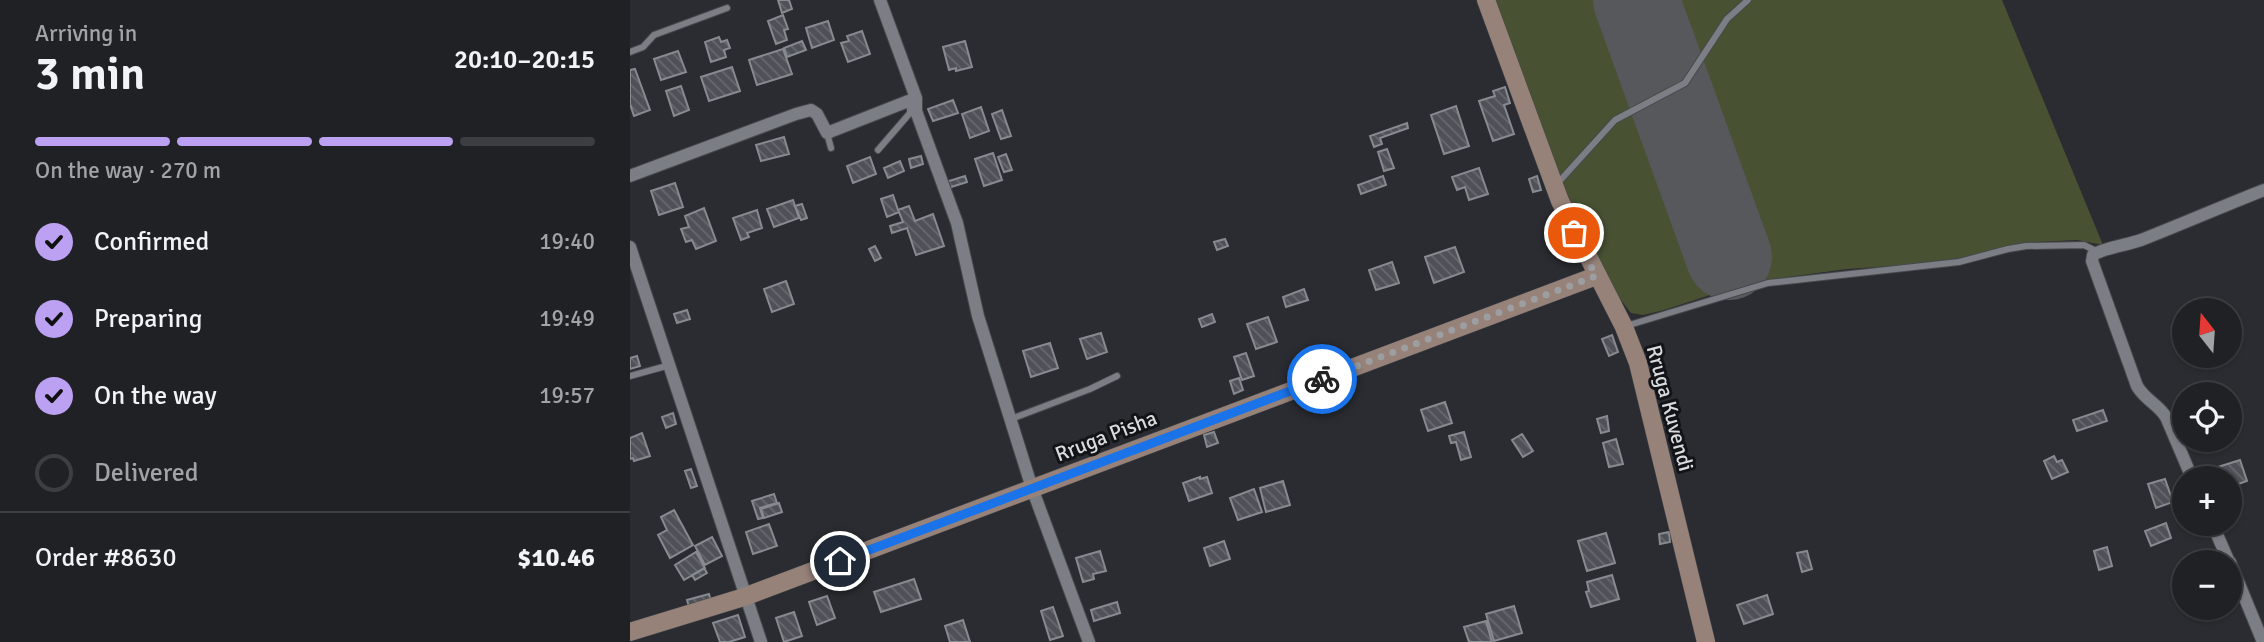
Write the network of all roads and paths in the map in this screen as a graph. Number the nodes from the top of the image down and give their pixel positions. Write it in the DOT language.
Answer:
graph roads {
  1 [pos="880,0"];
  2 [pos="1486,0"];
  3 [pos="1748,0"];
  4 [pos="727,8"];
  5 [pos="630,52"];
  6 [pos="912,99"];
  7 [pos="827,133"];
  8 [pos="831,148"];
  9 [pos="878,150"];
  10 [pos="630,176"];
  11 [pos="1554,187"];
  12 [pos="2264,190"];
  13 [pos="631,250"];
  14 [pos="2098,252"];
  15 [pos="1596,276"];
  16 [pos="1624,327"];
  17 [pos="670,365"];
  18 [pos="630,376"];
  19 [pos="1117,376"];
  20 [pos="1011,419"];
  21 [pos="2187,466"];
  22 [pos="1032,488"];
  23 [pos="2242,593"];
  24 [pos="744,597"];
  25 [pos="630,632"];
  26 [pos="761,642"];
  27 [pos="1089,642"];
  28 [pos="1706,642"];
  29 [pos="2263,642"];
  1 -- 6 [label="street"];
  2 -- 11 [label="street, Rruga Kuvendi"];
  3 -- 11 [label="lane"];
  4 -- 5 [label="lane"];
  6 -- 7 [label="street"];
  6 -- 9 [label="lane"];
  6 -- 20 [label="street"];
  7 -- 8 [label="lane"];
  7 -- 10 [label="street"];
  11 -- 15 [label="street, Rruga Kuvendi"];
  12 -- 14 [label="street"];
  13 -- 17 [label="street"];
  14 -- 16 [label="lane"];
  14 -- 21 [label="street"];
  15 -- 16 [label="street, Rruga Kuvendi"];
  15 -- 22 [label="street, Rruga Pisha"];
  16 -- 28 [label="street, Rruga Kuvendi"];
  17 -- 18 [label="lane"];
  17 -- 24 [label="street"];
  19 -- 20 [label="lane"];
  20 -- 22 [label="street"];
  22 -- 24 [label="street, Rruga Pisha"];
  22 -- 27 [label="street"];
  23 -- 29 [label="street"];
  24 -- 25 [label="street, Rruga Pisha"];
  24 -- 26 [label="street"];
}
